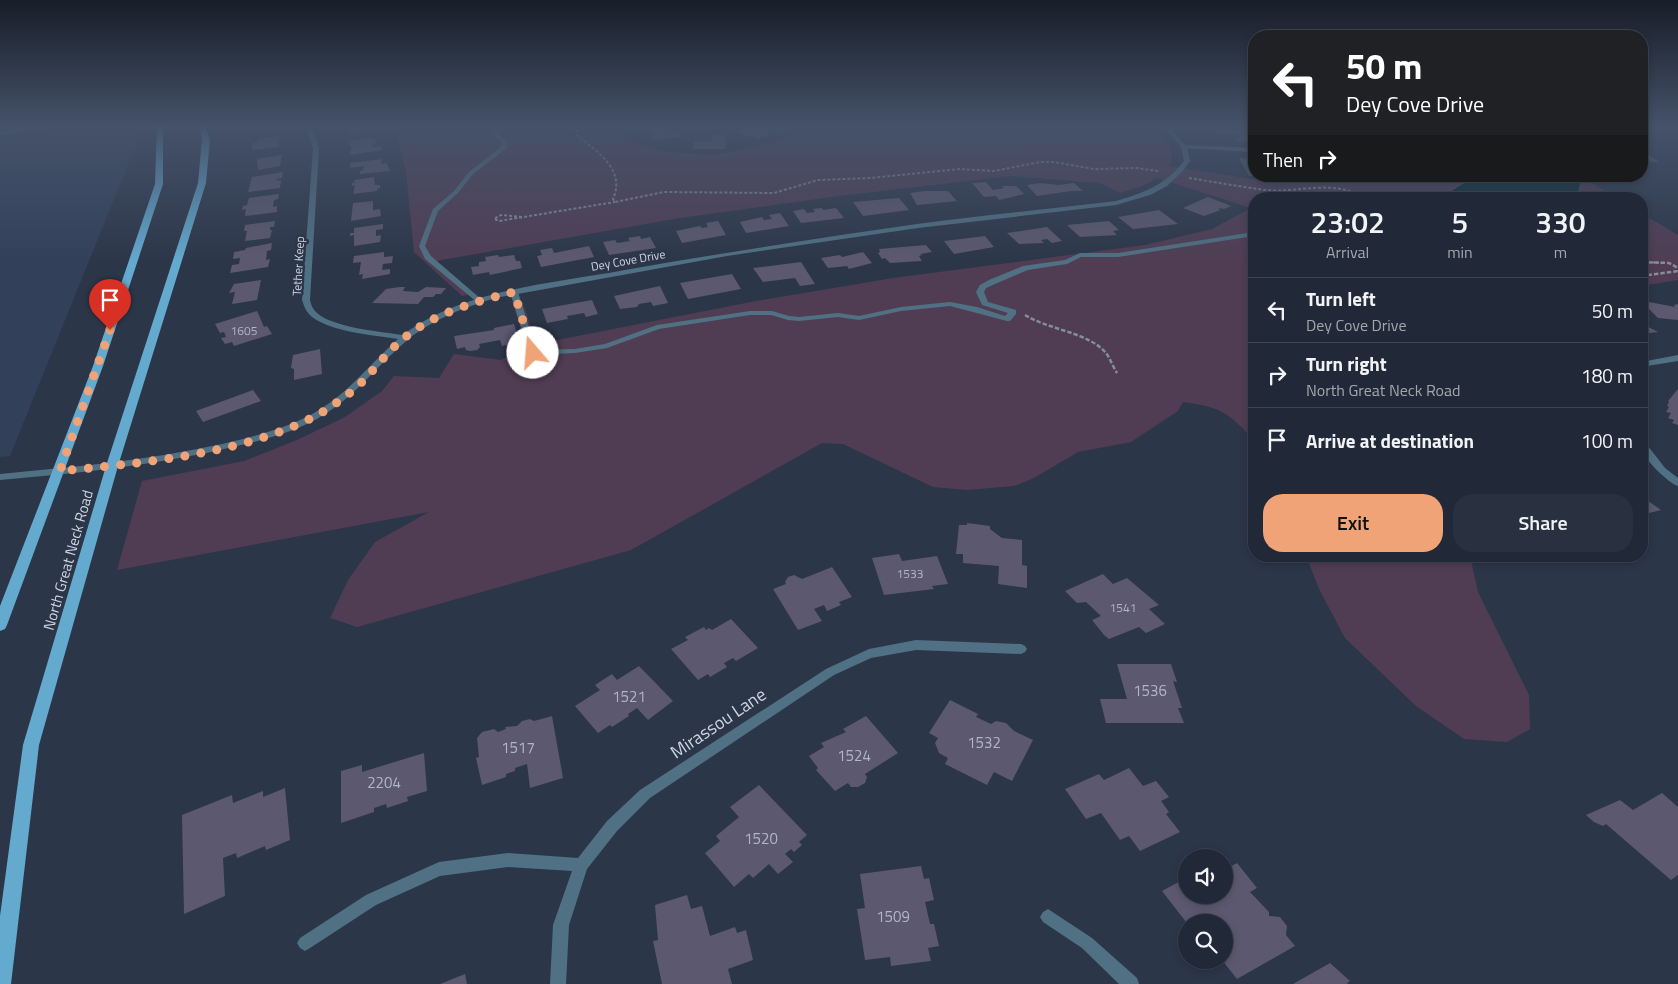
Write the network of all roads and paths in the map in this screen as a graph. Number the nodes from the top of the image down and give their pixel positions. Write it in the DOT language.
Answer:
graph roads {
  1 [pos="159,171"];
  2 [pos="203,171"];
  3 [pos="314,171"];
  4 [pos="474,171"];
  5 [pos="613,171"];
  6 [pos="940,171"];
  7 [pos="1151,171"];
  8 [pos="1181,171"];
  9 [pos="1178,176"];
  10 [pos="1355,192"];
  11 [pos="615,202"];
  12 [pos="522,217"];
  13 [pos="1248,235"];
  14 [pos="1648,262"];
  15 [pos="1678,270"];
  16 [pos="1648,275"];
  17 [pos="514,292"];
  18 [pos="478,301"];
  19 [pos="1025,316"];
  20 [pos="404,338"];
  21 [pos="1678,358"];
  22 [pos="1648,364"];
  23 [pos="1117,373"];
  24 [pos="1648,453"];
  25 [pos="112,466"];
  26 [pos="60,471"];
  27 [pos="0,477"];
  28 [pos="1678,483"];
  29 [pos="0,625"];
  30 [pos="1021,649"];
  31 [pos="581,866"];
  32 [pos="1048,917"];
  33 [pos="305,943"];
  34 [pos="1,974"];
  35 [pos="558,984"];
  36 [pos="1131,984"];
  1 -- 26 [label="main road"];
  2 -- 25 [label="main road, North Great Neck Road"];
  3 -- 20 [label="street, Tether Keep"];
  4 -- 18 [label="street"];
  5 -- 11 [label="path"];
  6 -- 11 [label="path"];
  7 -- 9 [label="path"];
  8 -- 9 [label="street"];
  9 -- 10 [label="path"];
  9 -- 17 [label="street, Dey Cove Drive"];
  11 -- 12 [label="path"];
  12 -- 12 [label="path"];
  13 -- 17 [label="street"];
  14 -- 15 [label="path"];
  15 -- 16 [label="path"];
  17 -- 18 [label="street, Dey Cove Drive"];
  18 -- 20 [label="street, Dey Cove Drive"];
  19 -- 23 [label="path"];
  20 -- 25 [label="street, Dey Cove Drive"];
  21 -- 22 [label="street"];
  24 -- 28 [label="street"];
  25 -- 26 [label="street, Dey Cove Drive"];
  25 -- 34 [label="main road, North Great Neck Road"];
  26 -- 27 [label="street, Dey Cove Drive"];
  26 -- 29 [label="main road"];
  30 -- 31 [label="street, Mirassou Lane"];
  31 -- 33 [label="street"];
  31 -- 35 [label="street, Mirassou Lane"];
  32 -- 36 [label="street"];
}
